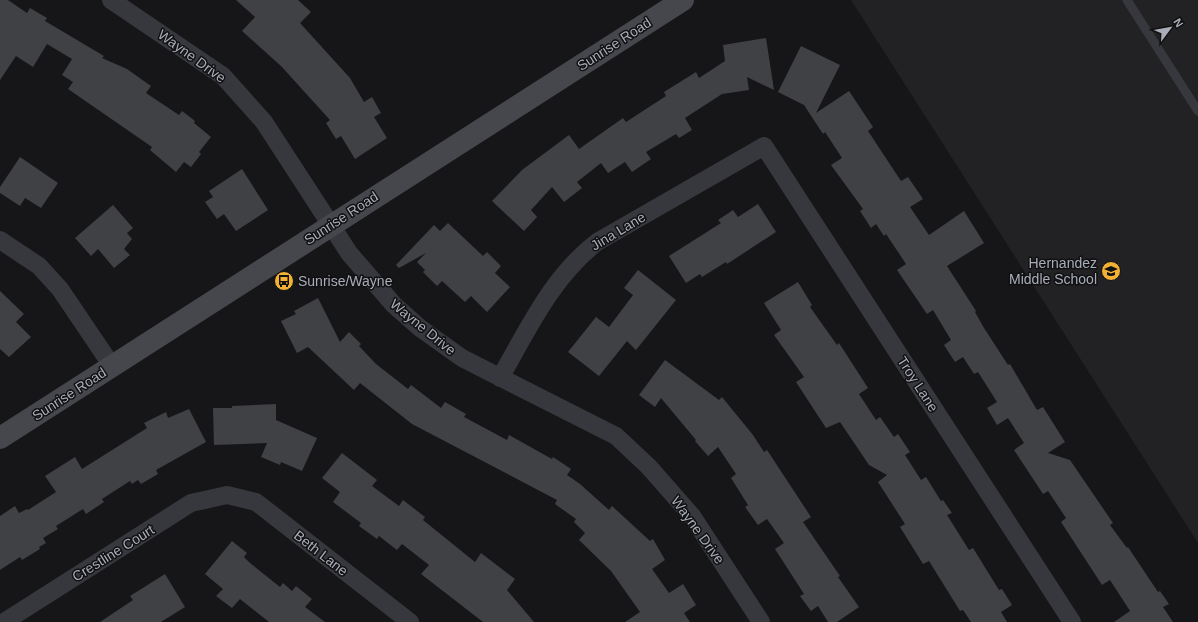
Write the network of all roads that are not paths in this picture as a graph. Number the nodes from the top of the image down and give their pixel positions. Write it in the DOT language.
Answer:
graph roads {
  1 [pos="111,0"];
  2 [pos="683,0"];
  3 [pos="1127,0"];
  4 [pos="1198,111"];
  5 [pos="764,146"];
  6 [pos="330,225"];
  7 [pos="0,240"];
  8 [pos="112,366"];
  9 [pos="500,378"];
  10 [pos="0,438"];
  11 [pos="227,495"];
  12 [pos="4,622"];
  13 [pos="410,622"];
  14 [pos="761,622"];
  15 [pos="1072,622"];
  1 -- 6 [label="street, Wayne Drive"];
  2 -- 6 [label="main road, Sunrise Road"];
  3 -- 4 [label="lane"];
  5 -- 9 [label="street, Jina Lane"];
  5 -- 15 [label="street, Troy Lane"];
  6 -- 8 [label="main road, Sunrise Road"];
  6 -- 9 [label="street, Wayne Drive"];
  7 -- 8 [label="street"];
  8 -- 10 [label="main road, Sunrise Road"];
  9 -- 14 [label="street, Wayne Drive"];
  11 -- 12 [label="street, Crestline Court"];
  11 -- 13 [label="street, Beth Lane"];
}
